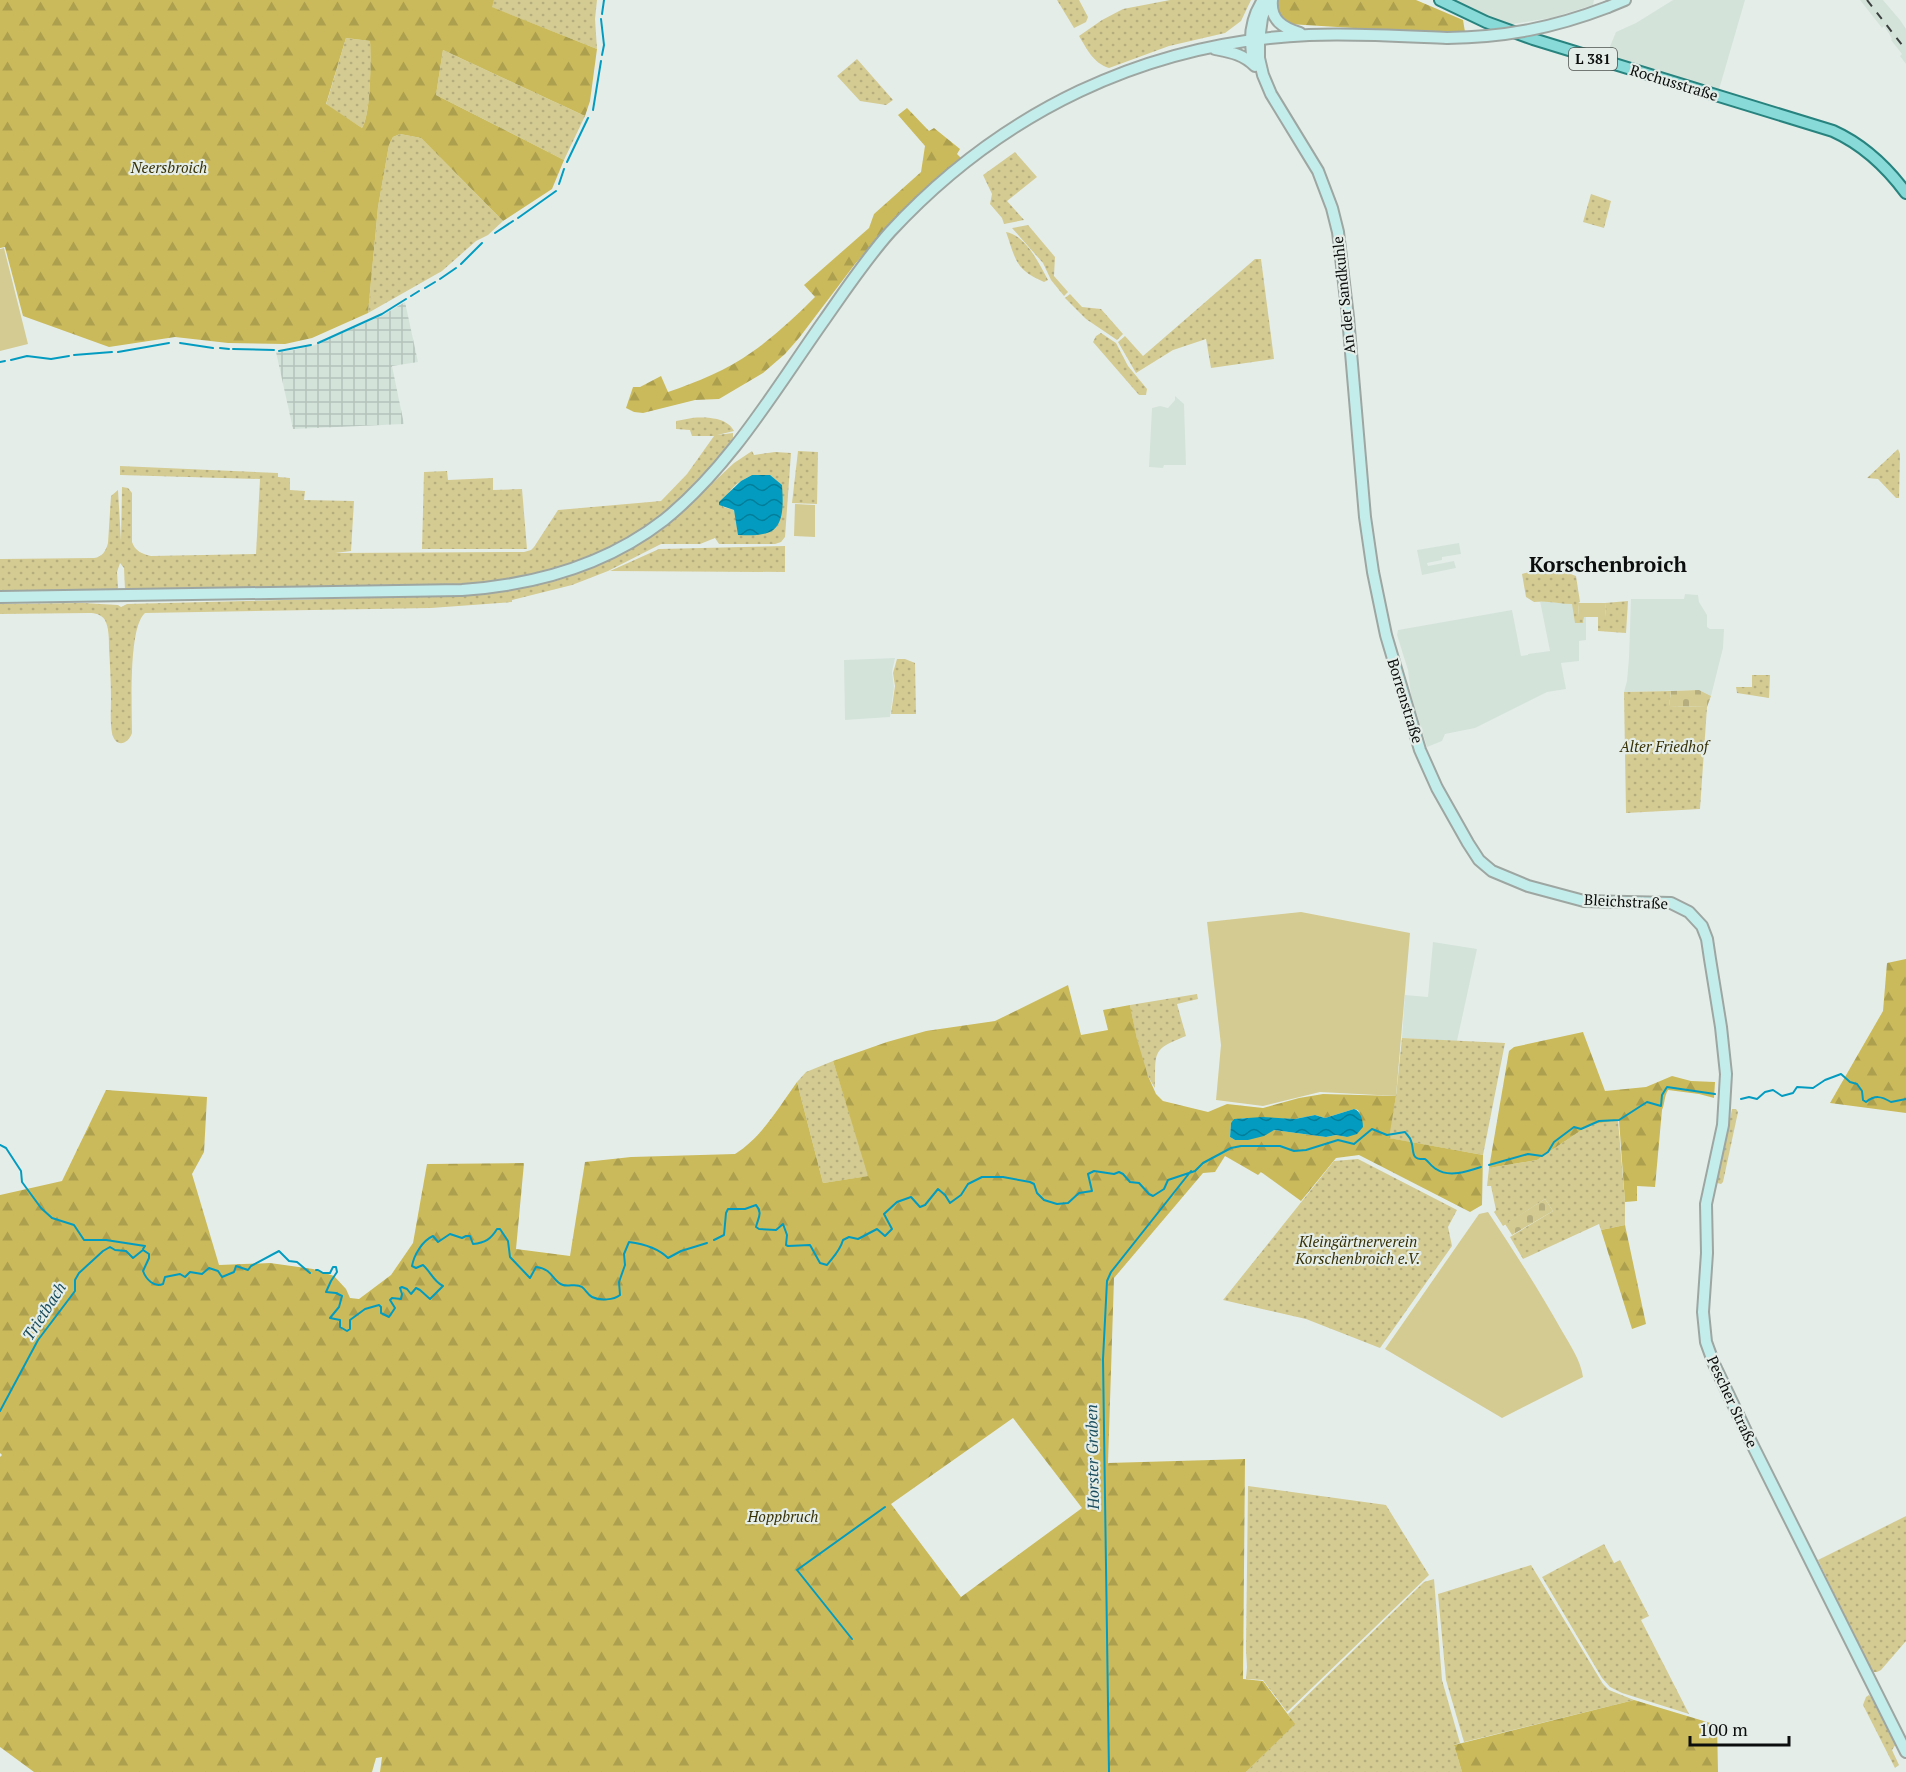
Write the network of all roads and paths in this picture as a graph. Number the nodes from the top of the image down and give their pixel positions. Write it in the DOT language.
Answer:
graph roads {
  1 [pos="1263,0"];
  2 [pos="1270,0"];
  3 [pos="1440,0"];
  4 [pos="1625,0"];
  5 [pos="1306,35"];
  6 [pos="1254,40"];
  7 [pos="1209,47"];
  8 [pos="1255,67"];
  9 [pos="1269,89"];
  10 [pos="1906,193"];
  11 [pos="1365,517"];
  12 [pos="0,597"];
  13 [pos="1488,868"];
  14 [pos="1694,915"];
  15 [pos="1906,1752"];
  1 -- 6 [label="main road"];
  2 -- 5 [label="main road"];
  2 -- 6 [label="main road"];
  3 -- 10 [label="main road, Rochusstraße / L 381"];
  4 -- 5 [label="main road, bridge"];
  5 -- 6 [label="main road"];
  6 -- 7 [label="main road"];
  6 -- 8 [label="main road, An der Sandkuhle"];
  6 -- 9 [label="main road, An der Sandkuhle"];
  7 -- 8 [label="main road"];
  7 -- 12 [label="main road"];
  8 -- 9 [label="main road, An der Sandkuhle"];
  9 -- 11 [label="main road, An der Sandkuhle"];
  11 -- 13 [label="main road, Borrenstraße"];
  13 -- 14 [label="main road, Bleichstraße"];
  14 -- 15 [label="main road, Pescher Straße"];
}
